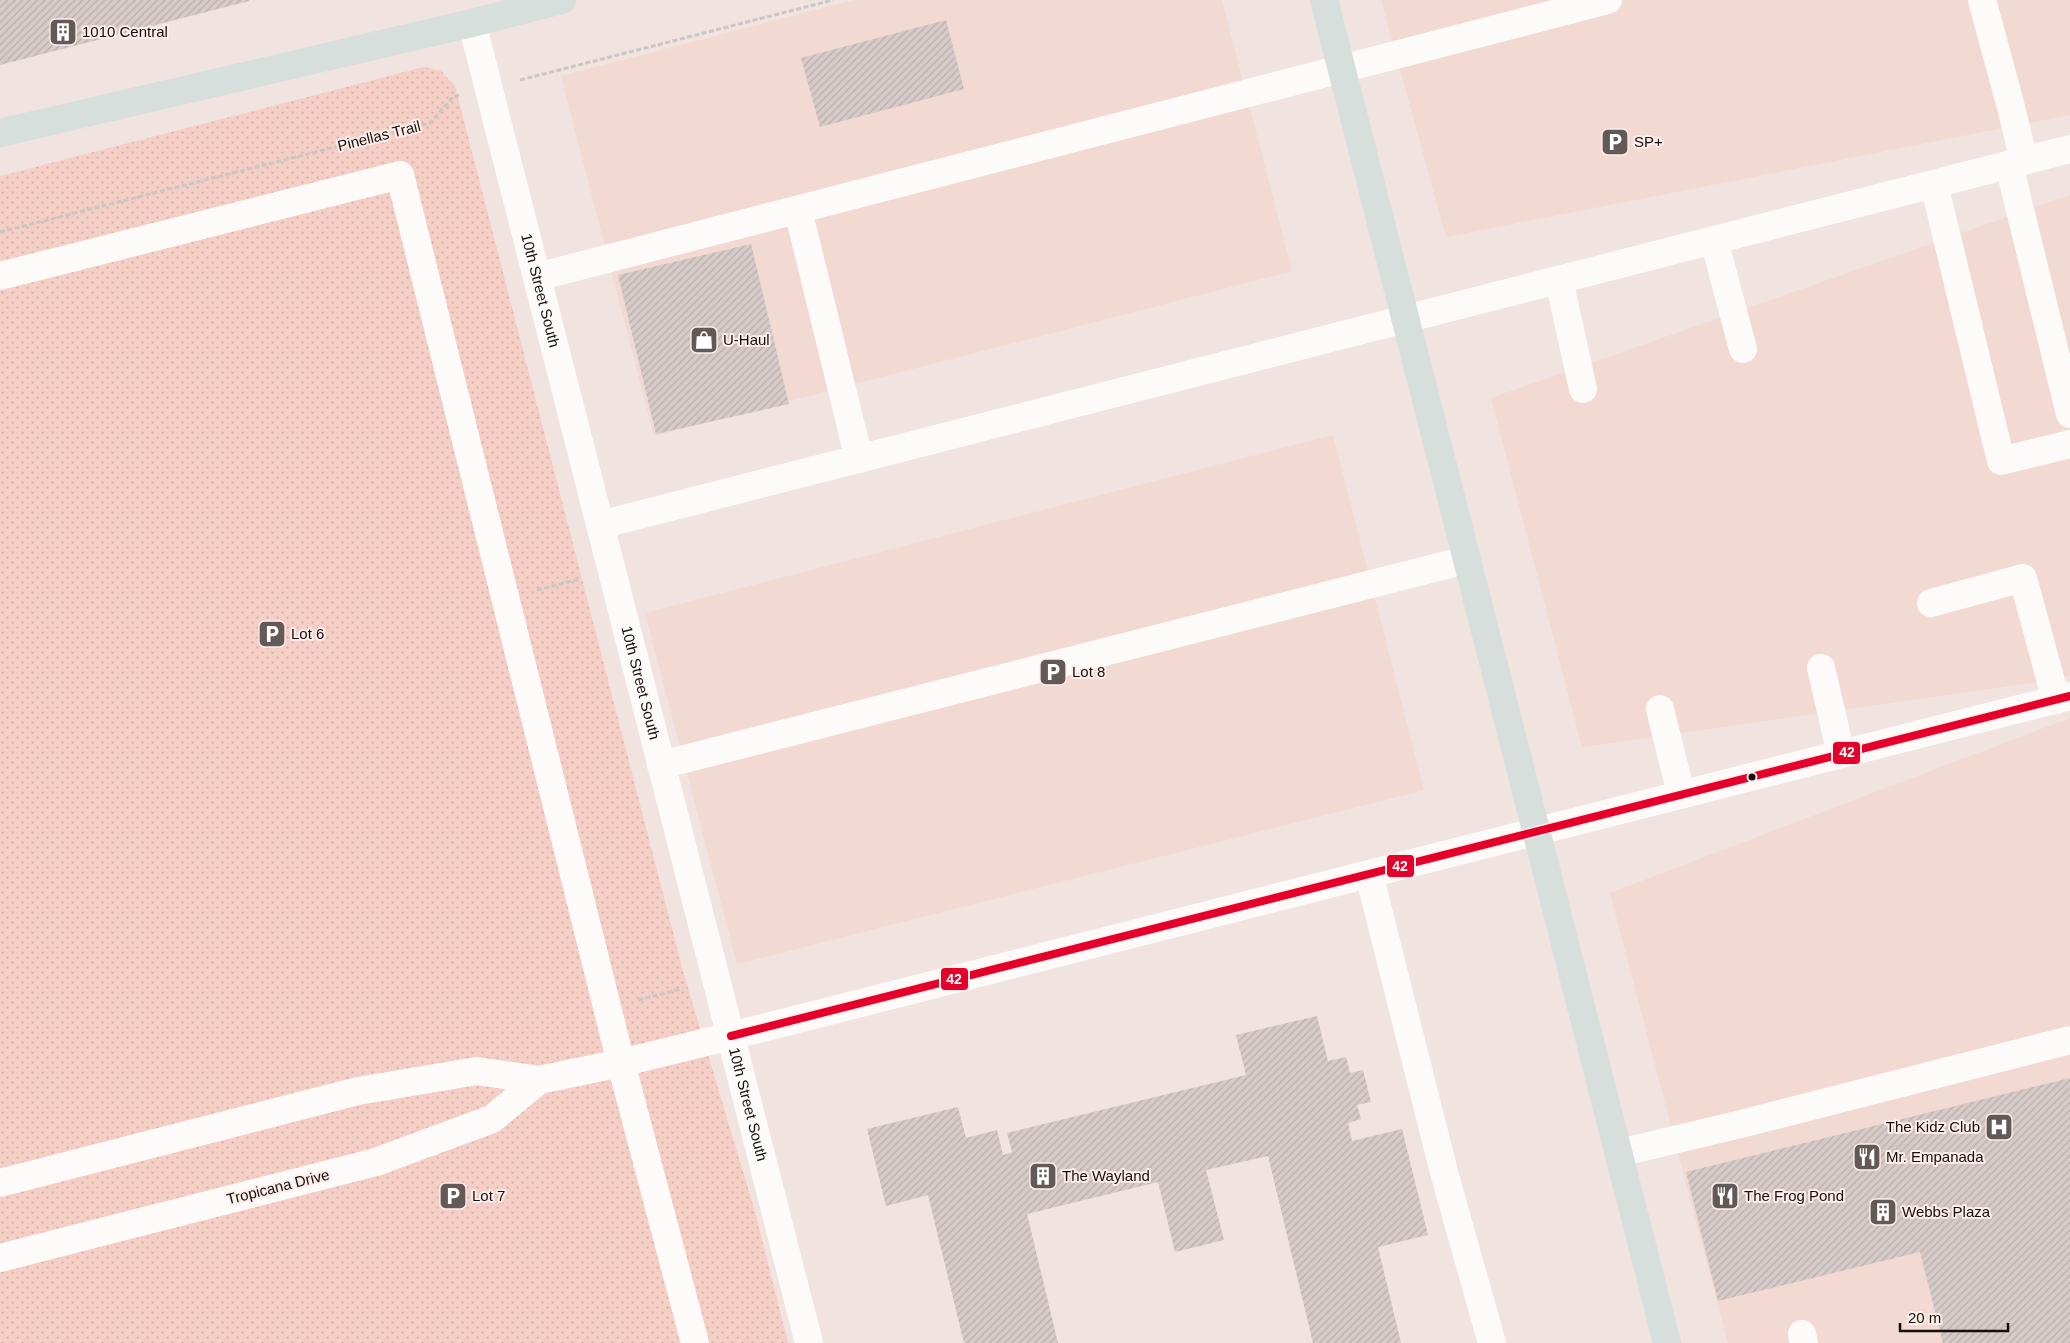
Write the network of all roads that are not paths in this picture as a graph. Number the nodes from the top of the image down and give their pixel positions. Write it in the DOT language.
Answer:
graph roads {
  1 [pos="562,0"];
  2 [pos="1324,0"];
  3 [pos="1608,0"];
  4 [pos="1982,0"];
  5 [pos="472,23"];
  6 [pos="1341,69"];
  7 [pos="0,133"];
  8 [pos="2070,150"];
  9 [pos="2016,163"];
  10 [pos="1934,184"];
  11 [pos="798,210"];
  12 [pos="1714,240"];
  13 [pos="0,276"];
  14 [pos="537,277"];
  15 [pos="1559,280"];
  16 [pos="1405,319"];
  17 [pos="1742,349"];
  18 [pos="1583,389"];
  19 [pos="2070,414"];
  20 [pos="2070,444"];
  21 [pos="858,458"];
  22 [pos="600,525"];
  23 [pos="1466,560"];
  24 [pos="1931,603"];
  25 [pos="1821,668"];
  26 [pos="2063,698"];
  27 [pos="1660,709"];
  28 [pos="1841,754"];
  29 [pos="661,765"];
  30 [pos="1681,794"];
  31 [pos="1535,831"];
  32 [pos="1369,874"];
  33 [pos="730,1036"];
  34 [pos="2070,1040"];
  35 [pos="621,1063"];
  36 [pos="539,1080"];
  37 [pos="1619,1153"];
  38 [pos="0,1184"];
  39 [pos="0,1258"];
  40 [pos="696,1343"];
  41 [pos="809,1343"];
  42 [pos="1492,1343"];
  43 [pos="1667,1343"];
  1 -- 5 [label="main road"];
  2 -- 6 [label="main road"];
  3 -- 6 [label="street"];
  4 -- 9 [label="street"];
  5 -- 7 [label="main road"];
  5 -- 14 [label="street, 10th Street South"];
  6 -- 11 [label="street"];
  6 -- 16 [label="main road"];
  8 -- 9 [label="street"];
  9 -- 10 [label="street"];
  9 -- 19 [label="street"];
  10 -- 12 [label="street"];
  10 -- 20 [label="street"];
  11 -- 14 [label="street"];
  11 -- 21 [label="street"];
  12 -- 15 [label="street"];
  12 -- 17 [label="street"];
  13 -- 35 [label="street"];
  14 -- 22 [label="street, 10th Street South"];
  15 -- 16 [label="street"];
  15 -- 18 [label="street"];
  16 -- 21 [label="street"];
  16 -- 23 [label="main road"];
  21 -- 22 [label="street"];
  22 -- 29 [label="street, 10th Street South"];
  23 -- 29 [label="street"];
  23 -- 31 [label="main road"];
  24 -- 26 [label="street"];
  25 -- 28 [label="street"];
  26 -- 28 [label="street, Tropicana Drive"];
  27 -- 30 [label="street"];
  28 -- 30 [label="street, Tropicana Drive"];
  29 -- 33 [label="street, 10th Street South"];
  30 -- 31 [label="street, Tropicana Drive"];
  31 -- 32 [label="street, Tropicana Drive"];
  31 -- 37 [label="main road"];
  32 -- 33 [label="street, Tropicana Drive"];
  32 -- 42 [label="street"];
  33 -- 35 [label="street, Tropicana Drive"];
  33 -- 41 [label="street, 10th Street South"];
  34 -- 37 [label="street"];
  35 -- 36 [label="street, Tropicana Drive"];
  35 -- 40 [label="street"];
  36 -- 38 [label="street, Tropicana Drive"];
  36 -- 39 [label="street, Tropicana Drive"];
  37 -- 43 [label="main road"];
}
